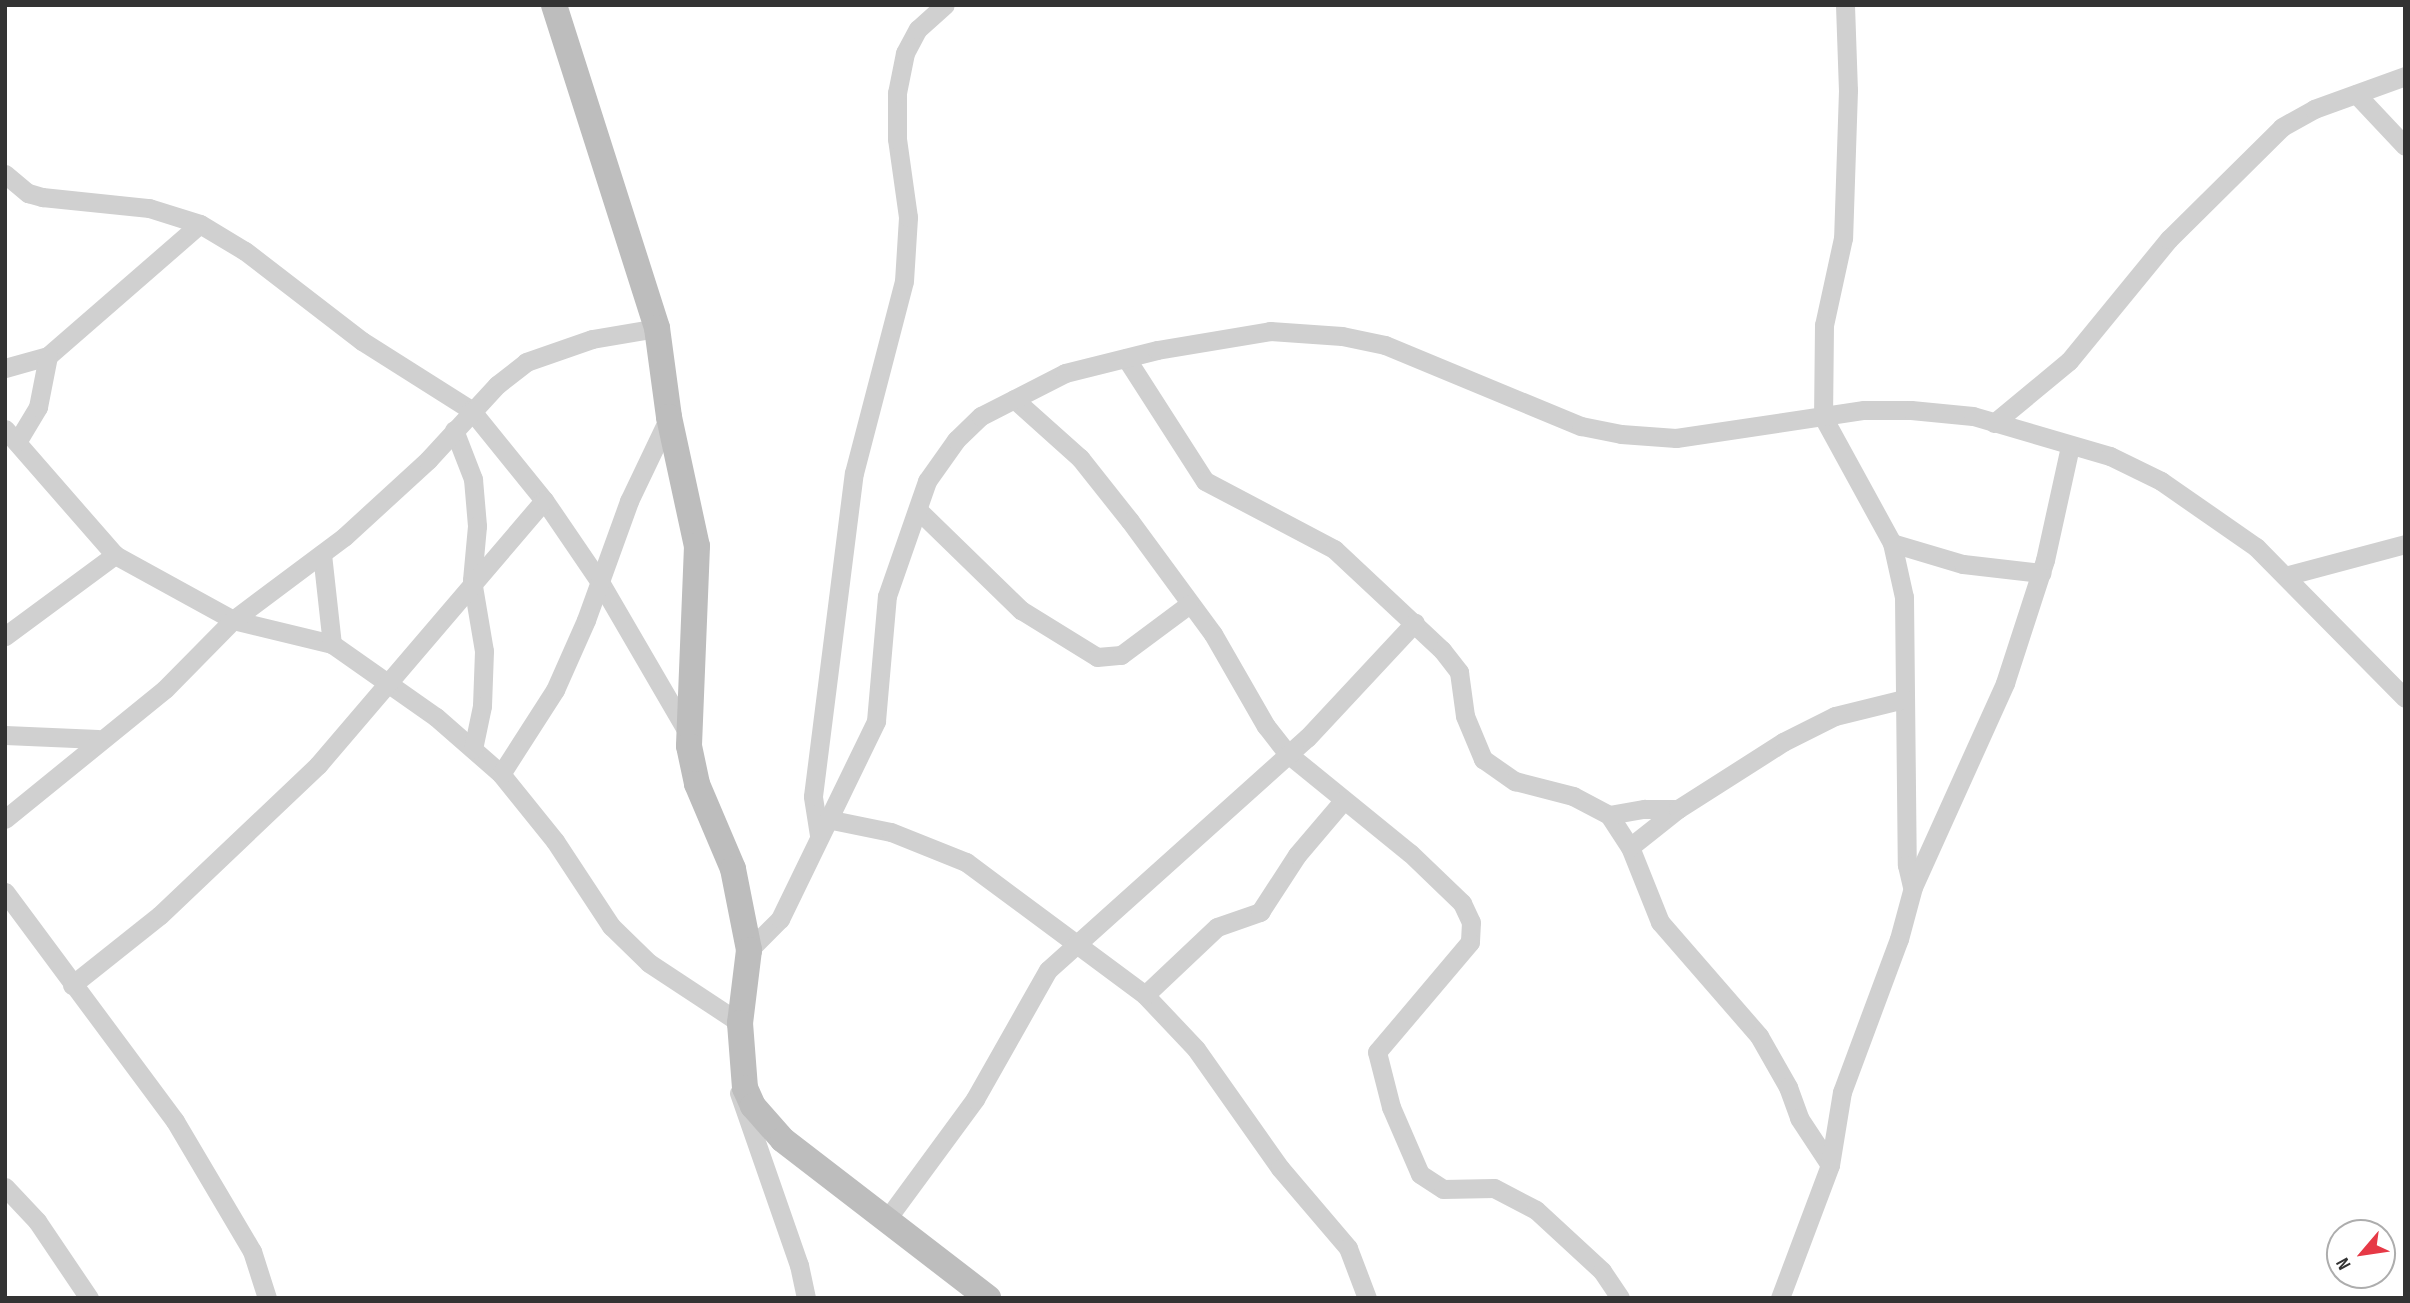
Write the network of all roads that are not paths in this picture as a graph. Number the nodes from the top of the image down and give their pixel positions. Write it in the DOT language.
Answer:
graph roads {
  1 [pos="554,5"];
  2 [pos="945,5"];
  3 [pos="1845,5"];
  4 [pos="2405,76"];
  5 [pos="2356,94"];
  6 [pos="2405,146"];
  7 [pos="5,174"];
  8 [pos="200,224"];
  9 [pos="657,328"];
  10 [pos="48,356"];
  11 [pos="1126,358"];
  12 [pos="5,368"];
  13 [pos="1014,399"];
  14 [pos="471,411"];
  15 [pos="669,417"];
  16 [pos="1823,417"];
  17 [pos="1994,423"];
  18 [pos="454,430"];
  19 [pos="11,435"];
  20 [pos="2070,446"];
  21 [pos="544,500"];
  22 [pos="918,510"];
  23 [pos="1892,543"];
  24 [pos="2405,544"];
  25 [pos="322,554"];
  26 [pos="115,555"];
  27 [pos="2041,573"];
  28 [pos="2285,576"];
  29 [pos="472,580"];
  30 [pos="600,582"];
  31 [pos="1188,605"];
  32 [pos="233,620"];
  33 [pos="1415,622"];
  34 [pos="5,636"];
  35 [pos="332,644"];
  36 [pos="390,681"];
  37 [pos="2405,698"];
  38 [pos="1904,699"];
  39 [pos="5,735"];
  40 [pos="689,736"];
  41 [pos="98,739"];
  42 [pos="472,749"];
  43 [pos="1288,754"];
  44 [pos="501,774"];
  45 [pos="1343,801"];
  46 [pos="1678,809"];
  47 [pos="1609,815"];
  48 [pos="827,818"];
  49 [pos="5,819"];
  50 [pos="819,837"];
  51 [pos="1630,847"];
  52 [pos="1913,887"];
  53 [pos="5,892"];
  54 [pos="1076,942"];
  55 [pos="749,950"];
  56 [pos="72,985"];
  57 [pos="1145,995"];
  58 [pos="740,1023"];
  59 [pos="742,1075"];
  60 [pos="1830,1165"];
  61 [pos="5,1188"];
  62 [pos="887,1219"];
  63 [pos="89,1298"];
  64 [pos="267,1298"];
  65 [pos="806,1298"];
  66 [pos="988,1298"];
  67 [pos="1367,1298"];
  68 [pos="1620,1298"];
  69 [pos="1780,1298"];
  1 -- 9 [label="street"];
  2 -- 50 [label="street"];
  3 -- 16 [label="street"];
  4 -- 5 [label="street"];
  5 -- 6 [label="street"];
  5 -- 17 [label="street"];
  7 -- 8 [label="street"];
  8 -- 10 [label="street"];
  8 -- 14 [label="street"];
  9 -- 14 [label="street"];
  9 -- 15 [label="street"];
  10 -- 12 [label="street"];
  10 -- 19 [label="street"];
  11 -- 13 [label="street"];
  11 -- 16 [label="street"];
  11 -- 33 [label="street"];
  13 -- 22 [label="street"];
  13 -- 31 [label="street"];
  14 -- 18 [label="street"];
  14 -- 21 [label="street"];
  15 -- 30 [label="street"];
  15 -- 40 [label="street"];
  16 -- 17 [label="street"];
  16 -- 23 [label="street"];
  17 -- 20 [label="street"];
  18 -- 25 [label="street"];
  18 -- 29 [label="street"];
  19 -- 26 [label="street"];
  20 -- 27 [label="street"];
  20 -- 28 [label="street"];
  21 -- 29 [label="street"];
  21 -- 30 [label="street"];
  22 -- 31 [label="street"];
  22 -- 48 [label="street"];
  23 -- 27 [label="street"];
  23 -- 38 [label="street"];
  24 -- 28 [label="street"];
  25 -- 32 [label="street"];
  25 -- 35 [label="street"];
  26 -- 32 [label="street"];
  26 -- 34 [label="street"];
  27 -- 52 [label="street"];
  28 -- 37 [label="street"];
  29 -- 36 [label="street"];
  29 -- 42 [label="street"];
  30 -- 40 [label="street"];
  30 -- 44 [label="street"];
  31 -- 43 [label="street"];
  32 -- 35 [label="street"];
  32 -- 41 [label="street"];
  33 -- 43 [label="street"];
  33 -- 47 [label="street"];
  35 -- 36 [label="street"];
  36 -- 42 [label="street"];
  36 -- 56 [label="street"];
  38 -- 46 [label="street"];
  38 -- 52 [label="street"];
  39 -- 41 [label="street"];
  40 -- 55 [label="street"];
  41 -- 49 [label="street"];
  42 -- 44 [label="street"];
  43 -- 45 [label="street"];
  43 -- 54 [label="street"];
  44 -- 58 [label="street"];
  45 -- 57 [label="street"];
  45 -- 68 [label="street"];
  46 -- 47 [label="street"];
  46 -- 51 [label="street"];
  47 -- 51 [label="street"];
  48 -- 50 [label="street"];
  48 -- 54 [label="street"];
  50 -- 55 [label="street"];
  51 -- 60 [label="street"];
  52 -- 60 [label="street"];
  53 -- 56 [label="street"];
  54 -- 57 [label="street"];
  54 -- 62 [label="street"];
  55 -- 58 [label="street"];
  56 -- 64 [label="street"];
  57 -- 67 [label="street"];
  58 -- 59 [label="street"];
  59 -- 62 [label="street"];
  59 -- 65 [label="street"];
  60 -- 69 [label="street"];
  61 -- 63 [label="street"];
  62 -- 66 [label="street"];
}
